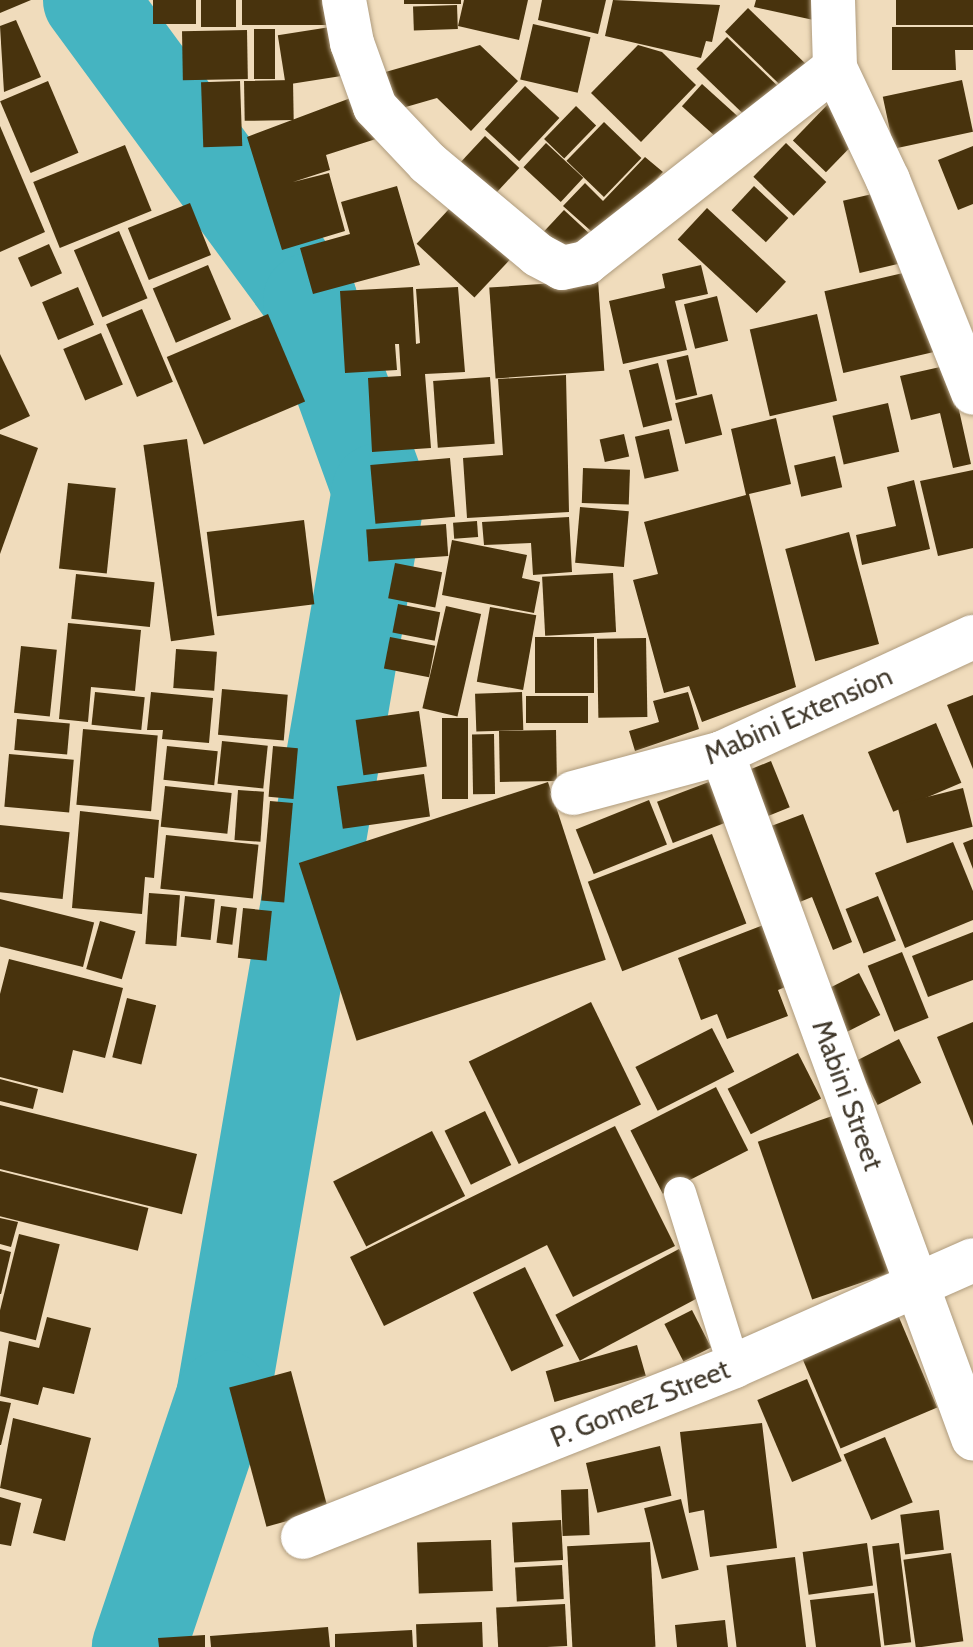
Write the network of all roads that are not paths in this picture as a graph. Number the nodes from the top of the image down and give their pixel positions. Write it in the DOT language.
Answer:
graph roads {
  1 [pos="344,0"];
  2 [pos="833,0"];
  3 [pos="835,68"];
  4 [pos="973,393"];
  5 [pos="973,637"];
  6 [pos="722,753"];
  7 [pos="573,793"];
  8 [pos="680,1193"];
  9 [pos="973,1260"];
  10 [pos="919,1286"];
  11 [pos="734,1366"];
  12 [pos="973,1438"];
  13 [pos="303,1537"];
  1 -- 3 [label="street"];
  2 -- 3 [label="street"];
  3 -- 4 [label="street"];
  5 -- 6 [label="street, Mabini Extension"];
  6 -- 7 [label="street, Mabini Extension"];
  6 -- 10 [label="street, Mabini Street"];
  8 -- 11 [label="lane"];
  9 -- 10 [label="street, P. Gomez Street"];
  10 -- 11 [label="street, P. Gomez Street"];
  10 -- 12 [label="street, Mabini Street"];
  11 -- 13 [label="street, P. Gomez Street"];
}
